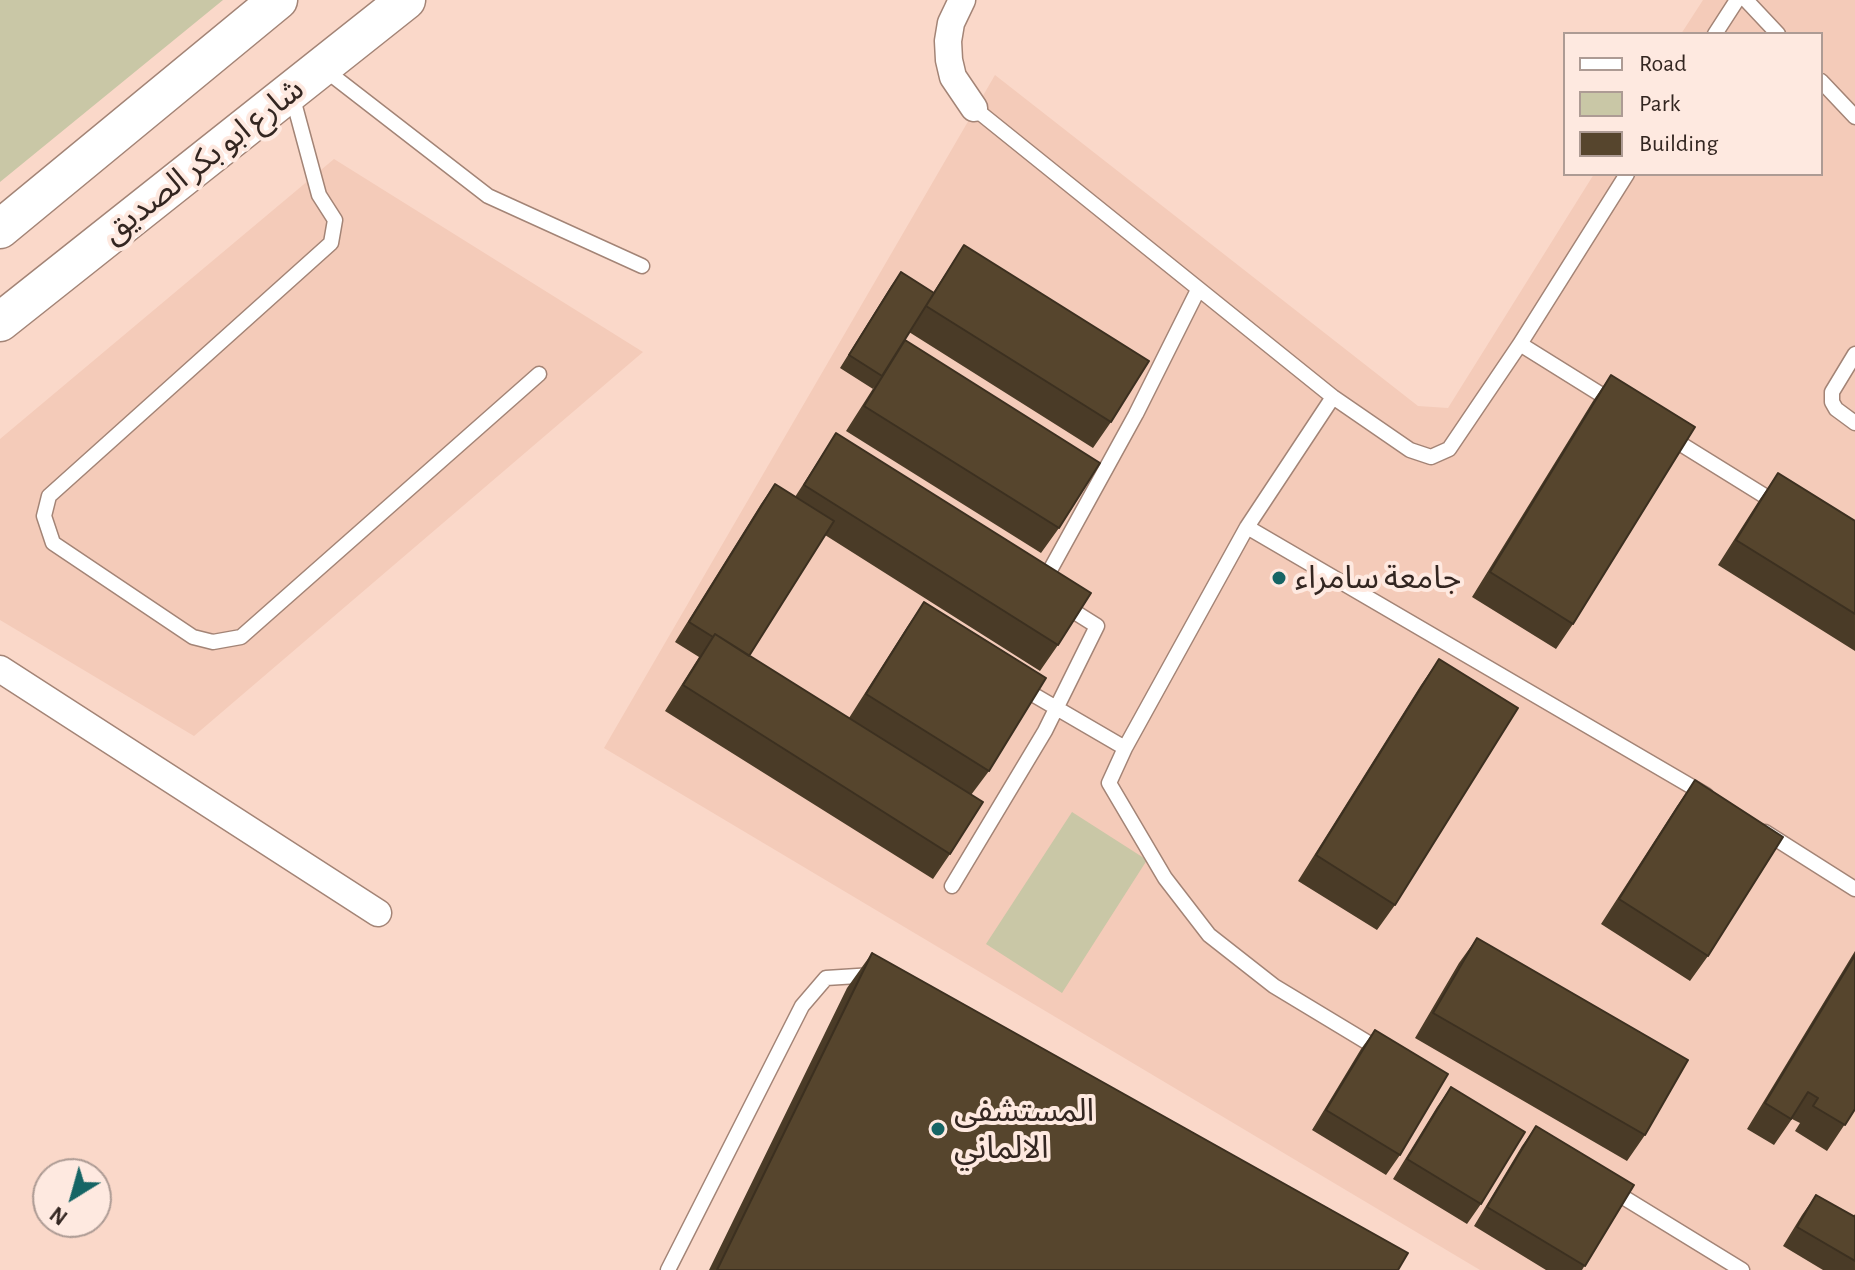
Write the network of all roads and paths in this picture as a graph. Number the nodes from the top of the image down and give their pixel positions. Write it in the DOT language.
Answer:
graph roads {
  1 [pos="278,0"];
  2 [pos="406,0"];
  3 [pos="962,0"];
  4 [pos="1737,0"];
  5 [pos="1746,0"];
  6 [pos="1716,32"];
  7 [pos="1776,32"];
  8 [pos="321,67"];
  9 [pos="1823,83"];
  10 [pos="291,91"];
  11 [pos="974,108"];
  12 [pos="1855,117"];
  13 [pos="1626,176"];
  14 [pos="0,229"];
  15 [pos="642,266"];
  16 [pos="1198,290"];
  17 [pos="0,322"];
  18 [pos="1520,344"];
  19 [pos="1855,354"];
  20 [pos="539,374"];
  21 [pos="1333,397"];
  22 [pos="1627,411"];
  23 [pos="1855,423"];
  24 [pos="1654,427"];
  25 [pos="1788,510"];
  26 [pos="1247,527"];
  27 [pos="0,669"];
  28 [pos="1003,677"];
  29 [pos="1056,710"];
  30 [pos="1125,748"];
  31 [pos="1717,802"];
  32 [pos="1755,826"];
  33 [pos="952,886"];
  34 [pos="1855,889"];
  35 [pos="378,913"];
  36 [pos="894,977"];
  37 [pos="1395,1059"];
  38 [pos="1595,1181"];
  39 [pos="668,1270"];
  40 [pos="1742,1270"];
  1 -- 14 [label="main road"];
  2 -- 8 [label="main road, شارع ابو بكر الصديق"];
  3 -- 11 [label="street"];
  4 -- 6 [label="lane"];
  5 -- 7 [label="lane"];
  8 -- 10 [label="main road, شارع ابو بكر الصديق"];
  8 -- 15 [label="lane"];
  9 -- 12 [label="lane"];
  10 -- 17 [label="main road, شارع ابو بكر الصديق"];
  10 -- 20 [label="lane"];
  11 -- 16 [label="lane"];
  13 -- 18 [label="lane"];
  16 -- 21 [label="lane"];
  16 -- 29 [label="lane"];
  18 -- 21 [label="lane"];
  18 -- 22 [label="lane"];
  19 -- 23 [label="lane"];
  21 -- 26 [label="lane"];
  24 -- 25 [label="lane"];
  26 -- 30 [label="lane"];
  26 -- 31 [label="lane"];
  27 -- 35 [label="street"];
  28 -- 29 [label="lane"];
  29 -- 30 [label="lane"];
  29 -- 33 [label="lane"];
  30 -- 37 [label="lane"];
  32 -- 34 [label="lane"];
  36 -- 39 [label="lane"];
  38 -- 40 [label="lane"];
}
